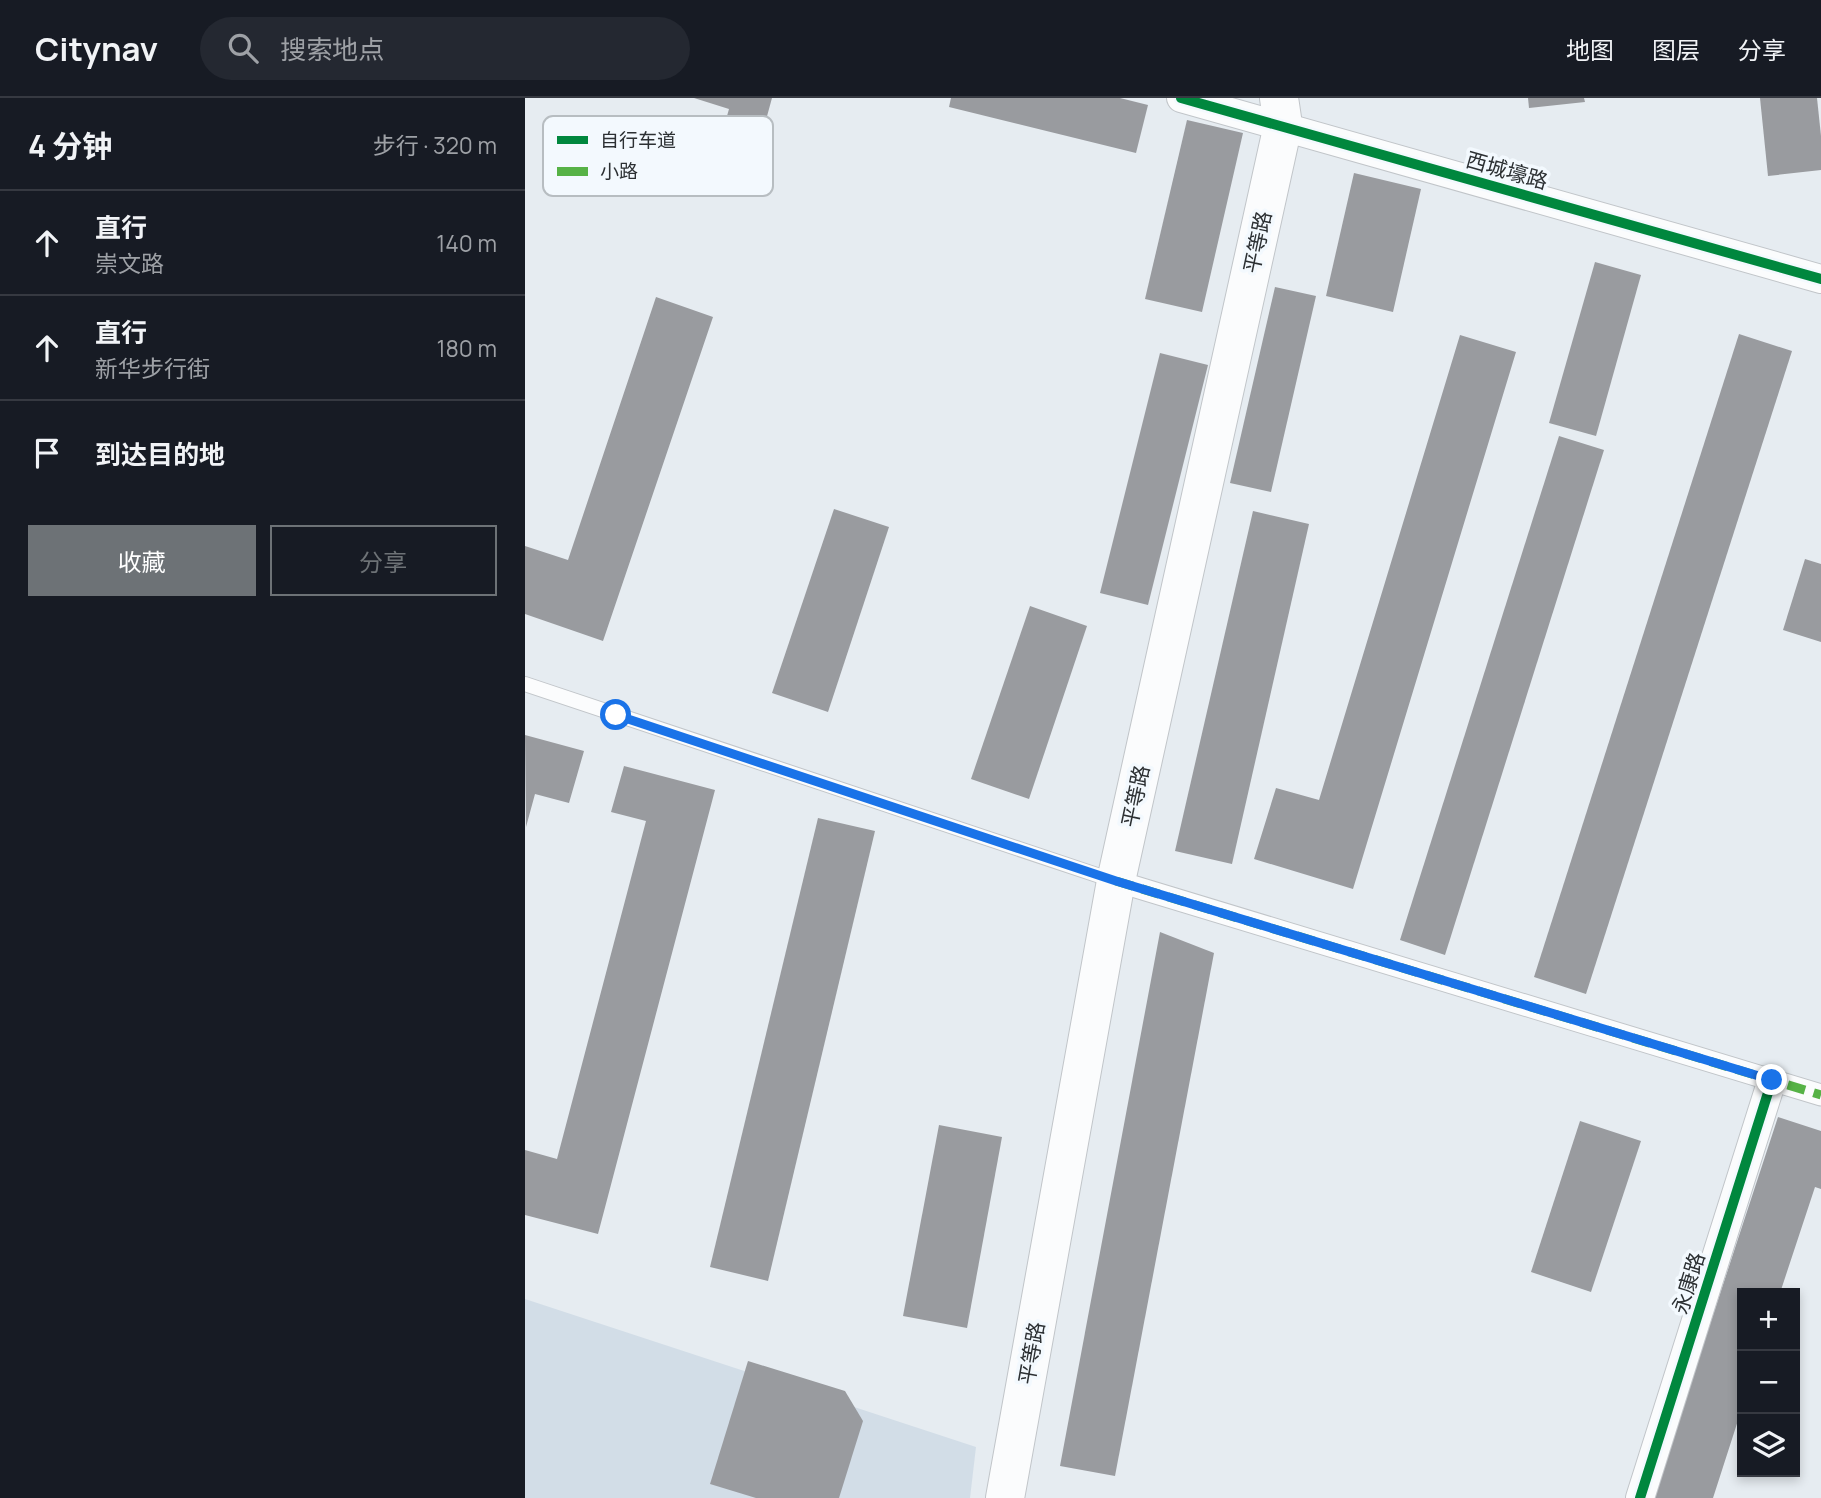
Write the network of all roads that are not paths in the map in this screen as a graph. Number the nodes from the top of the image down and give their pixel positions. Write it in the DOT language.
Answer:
graph roads {
  1 [pos="1181,98"];
  2 [pos="1281,112"];
  3 [pos="1821,279"];
  4 [pos="525,684"];
  5 [pos="1116,881"];
  6 [pos="1772,1080"];
  7 [pos="1821,1094"];
  8 [pos="1005,1498"];
  9 [pos="1640,1498"];
  1 -- 2 [label="street, 西城壕路"];
  2 -- 3 [label="street, 西城壕路"];
  2 -- 5 [label="main road, 平等路"];
  4 -- 5 [label="lane"];
  5 -- 6 [label="street"];
  5 -- 8 [label="main road, 平等路"];
  6 -- 7 [label="street"];
  6 -- 9 [label="street, 永康路"];
}
